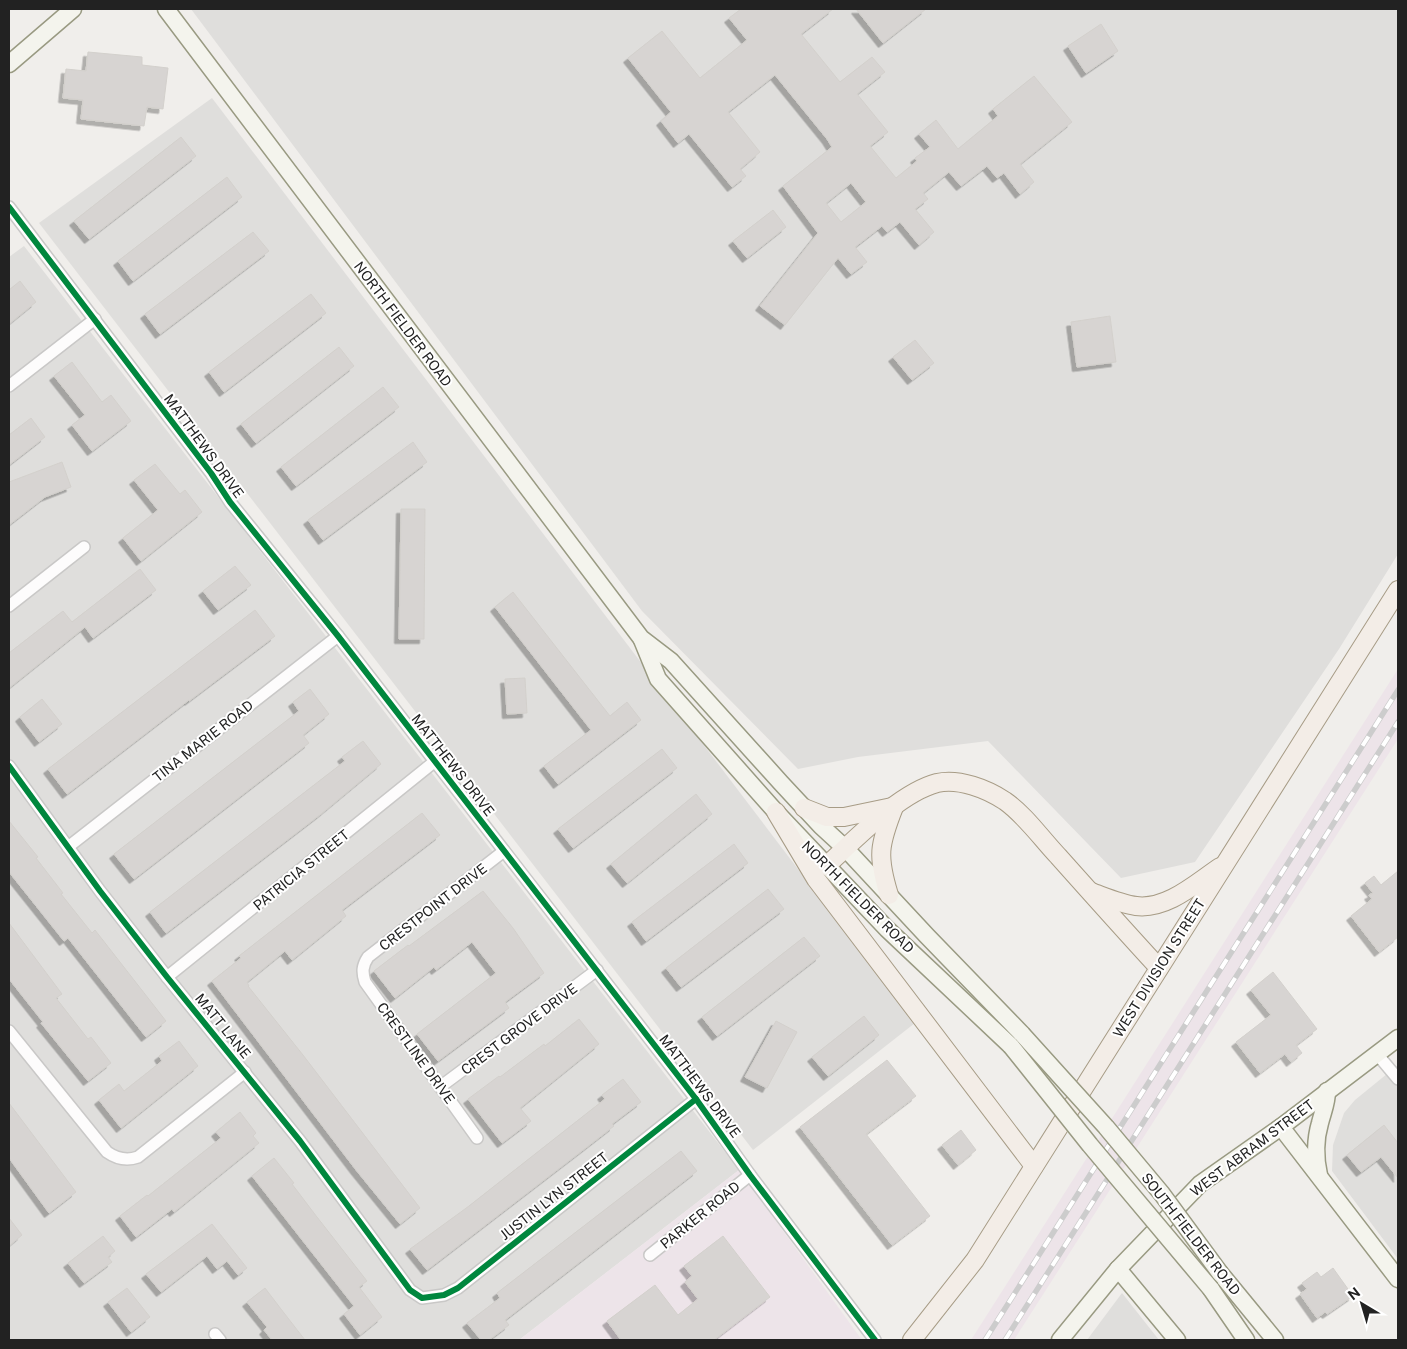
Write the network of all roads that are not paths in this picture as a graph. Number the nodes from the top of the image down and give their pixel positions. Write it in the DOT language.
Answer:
graph roads {
  1 [pos="73,9"];
  2 [pos="166,9"];
  3 [pos="9,64"];
  4 [pos="9,207"];
  5 [pos="95,319"];
  6 [pos="9,386"];
  7 [pos="84,547"];
  8 [pos="1398,590"];
  9 [pos="9,606"];
  10 [pos="338,636"];
  11 [pos="642,638"];
  12 [pos="434,762"];
  13 [pos="9,766"];
  14 [pos="895,806"];
  15 [pos="804,808"];
  16 [pos="776,812"];
  17 [pos="68,847"];
  18 [pos="846,849"];
  19 [pos="504,851"];
  20 [pos="1224,864"];
  21 [pos="826,866"];
  22 [pos="1090,892"];
  23 [pos="889,896"];
  24 [pos="364,964"];
  25 [pos="1159,968"];
  26 [pos="597,970"];
  27 [pos="167,977"];
  28 [pos="9,1031"];
  29 [pos="1398,1038"];
  30 [pos="1017,1040"];
  31 [pos="1377,1054"];
  32 [pos="245,1072"];
  33 [pos="1398,1079"];
  34 [pos="440,1088"];
  35 [pos="1327,1091"];
  36 [pos="696,1099"];
  37 [pos="1106,1127"];
  38 [pos="1281,1127"];
  39 [pos="478,1138"];
  40 [pos="1090,1145"];
  41 [pos="1034,1166"];
  42 [pos="750,1175"];
  43 [pos="1319,1177"];
  44 [pos="650,1255"];
  45 [pos="1118,1269"];
  46 [pos="1398,1279"];
  47 [pos="422,1298"];
  48 [pos="875,1340"];
  49 [pos="912,1340"];
  50 [pos="1060,1340"];
  51 [pos="1177,1340"];
  52 [pos="1246,1340"];
  53 [pos="1275,1340"];
  1 -- 3 [label="main road"];
  2 -- 11 [label="main road, NORTH FIELDER ROAD"];
  4 -- 5 [label="street, MATTHEWS DRIVE"];
  5 -- 6 [label="street"];
  5 -- 10 [label="street, MATTHEWS DRIVE"];
  7 -- 9 [label="street"];
  8 -- 20 [label="main road, WEST DIVISION STREET"];
  10 -- 12 [label="street, MATTHEWS DRIVE"];
  10 -- 17 [label="street, TINA MARIE ROAD"];
  11 -- 15 [label="main road, NORTH FIELDER ROAD"];
  11 -- 16 [label="main road, NORTH FIELDER ROAD"];
  12 -- 19 [label="street, MATTHEWS DRIVE"];
  12 -- 27 [label="street, PATRICIA STREET"];
  13 -- 17 [label="street, MATT LANE"];
  14 -- 15 [label="main road"];
  14 -- 18 [label="main road"];
  14 -- 22 [label="main road"];
  14 -- 23 [label="main road"];
  15 -- 18 [label="main road, NORTH FIELDER ROAD"];
  16 -- 21 [label="main road, NORTH FIELDER ROAD"];
  16 -- 41 [label="main road"];
  17 -- 27 [label="street, MATT LANE"];
  18 -- 21 [label="main road"];
  18 -- 23 [label="main road, NORTH FIELDER ROAD"];
  19 -- 24 [label="street, CRESTPOINT DRIVE"];
  19 -- 26 [label="street, MATTHEWS DRIVE"];
  20 -- 22 [label="main road"];
  20 -- 25 [label="main road, WEST DIVISION STREET"];
  21 -- 30 [label="main road, NORTH FIELDER ROAD"];
  22 -- 25 [label="main road"];
  23 -- 30 [label="main road, NORTH FIELDER ROAD"];
  24 -- 34 [label="street, CRESTLINE DRIVE"];
  25 -- 41 [label="main road, WEST DIVISION STREET"];
  26 -- 34 [label="street, CREST GROVE DRIVE"];
  26 -- 36 [label="street, MATTHEWS DRIVE"];
  27 -- 32 [label="street, MATT LANE"];
  28 -- 32 [label="street"];
  29 -- 31 [label="main road, WEST ABRAM STREET"];
  30 -- 37 [label="main road, NORTH FIELDER ROAD, bridge"];
  30 -- 40 [label="main road, NORTH FIELDER ROAD, bridge"];
  31 -- 33 [label="street"];
  31 -- 35 [label="main road, WEST ABRAM STREET"];
  32 -- 47 [label="street, MATT LANE"];
  34 -- 39 [label="street, CRESTLINE DRIVE"];
  35 -- 38 [label="main road, WEST ABRAM STREET"];
  35 -- 43 [label="main road"];
  36 -- 42 [label="street, MATTHEWS DRIVE"];
  36 -- 47 [label="street, JUSTIN LYN STREET"];
  37 -- 53 [label="main road, SOUTH FIELDER ROAD, bridge"];
  38 -- 43 [label="main road"];
  38 -- 45 [label="main road, WEST ABRAM STREET"];
  40 -- 52 [label="main road, SOUTH FIELDER ROAD, bridge"];
  41 -- 49 [label="main road, WEST DIVISION STREET"];
  42 -- 44 [label="street, PARKER ROAD"];
  42 -- 48 [label="street, MATTHEWS DRIVE"];
  43 -- 46 [label="main road"];
  45 -- 50 [label="main road, WEST ABRAM STREET"];
  45 -- 51 [label="main road"];
}
